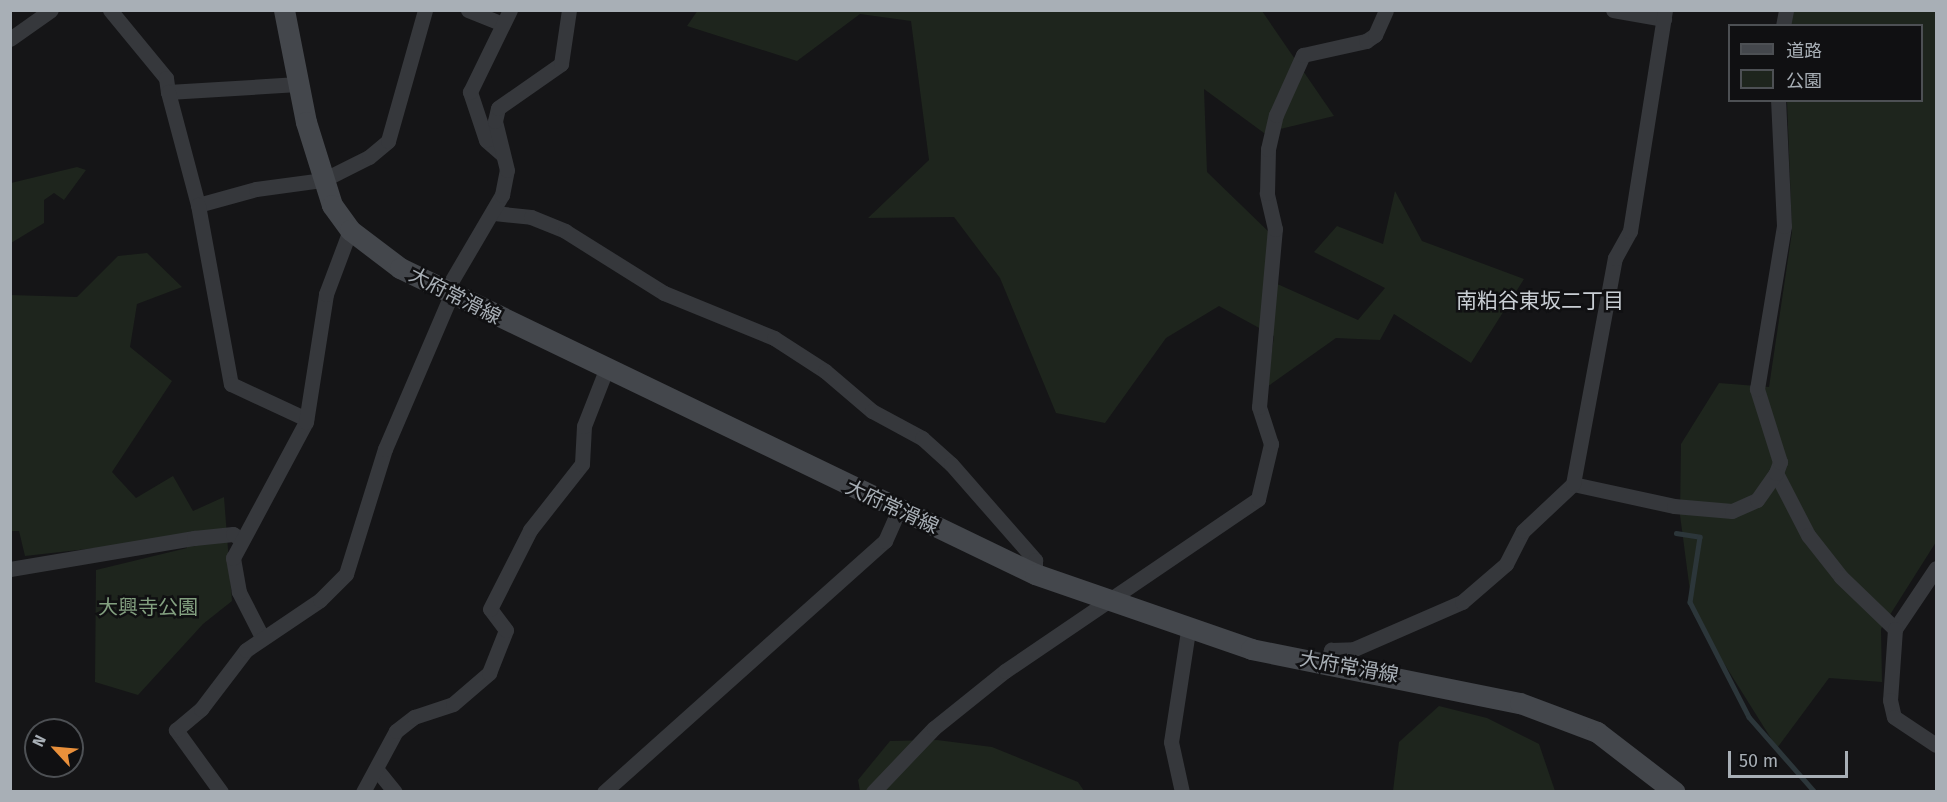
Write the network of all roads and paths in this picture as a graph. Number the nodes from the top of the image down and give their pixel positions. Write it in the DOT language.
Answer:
graph roads {
  1 [pos="51,10"];
  2 [pos="110,10"];
  3 [pos="284,10"];
  4 [pos="425,10"];
  5 [pos="468,10"];
  6 [pos="569,10"];
  7 [pos="1386,10"];
  8 [pos="1613,10"];
  9 [pos="1664,15"];
  10 [pos="506,17"];
  11 [pos="10,39"];
  12 [pos="298,84"];
  13 [pos="168,92"];
  14 [pos="1778,102"];
  15 [pos="502,154"];
  16 [pos="323,180"];
  17 [pos="198,205"];
  18 [pos="494,213"];
  19 [pos="350,230"];
  20 [pos="448,293"];
  21 [pos="606,370"];
  22 [pos="306,419"];
  23 [pos="1776,473"];
  24 [pos="1573,484"];
  25 [pos="899,510"];
  26 [pos="241,539"];
  27 [pos="1936,568"];
  28 [pos="10,569"];
  29 [pos="1035,573"];
  30 [pos="1103,601"];
  31 [pos="1895,629"];
  32 [pos="1188,631"];
  33 [pos="262,637"];
  34 [pos="1327,663"];
  35 [pos="1936,746"];
  36 [pos="377,770"];
  37 [pos="221,792"];
  38 [pos="363,792"];
  39 [pos="395,792"];
  40 [pos="604,792"];
  41 [pos="873,792"];
  42 [pos="1182,792"];
  43 [pos="1675,792"];
  1 -- 11 [label="street"];
  2 -- 13 [label="street"];
  3 -- 12 [label="main road, 大府常滑線"];
  4 -- 16 [label="street"];
  5 -- 10 [label="street"];
  6 -- 15 [label="street"];
  7 -- 30 [label="street"];
  8 -- 9 [label="street"];
  9 -- 24 [label="street"];
  10 -- 15 [label="street"];
  12 -- 13 [label="street"];
  12 -- 16 [label="main road, 大府常滑線"];
  13 -- 17 [label="street"];
  14 -- 23 [label="street"];
  15 -- 18 [label="street"];
  16 -- 17 [label="street"];
  16 -- 19 [label="main road, 大府常滑線"];
  17 -- 22 [label="street"];
  18 -- 20 [label="street"];
  18 -- 29 [label="street"];
  19 -- 20 [label="main road, 大府常滑線"];
  19 -- 22 [label="street"];
  20 -- 21 [label="main road, 大府常滑線"];
  20 -- 33 [label="street"];
  21 -- 25 [label="main road, 大府常滑線"];
  21 -- 36 [label="street"];
  22 -- 26 [label="street"];
  23 -- 24 [label="street"];
  23 -- 31 [label="street"];
  24 -- 34 [label="street"];
  25 -- 29 [label="main road, 大府常滑線"];
  25 -- 40 [label="street"];
  26 -- 28 [label="street"];
  26 -- 33 [label="street"];
  27 -- 31 [label="street"];
  29 -- 30 [label="main road, 大府常滑線"];
  30 -- 32 [label="main road, 大府常滑線"];
  30 -- 41 [label="street"];
  31 -- 35 [label="street"];
  32 -- 34 [label="main road, 大府常滑線"];
  32 -- 42 [label="street"];
  33 -- 37 [label="street"];
  34 -- 43 [label="main road, 大府常滑線"];
  36 -- 38 [label="street"];
  36 -- 39 [label="street"];
}
